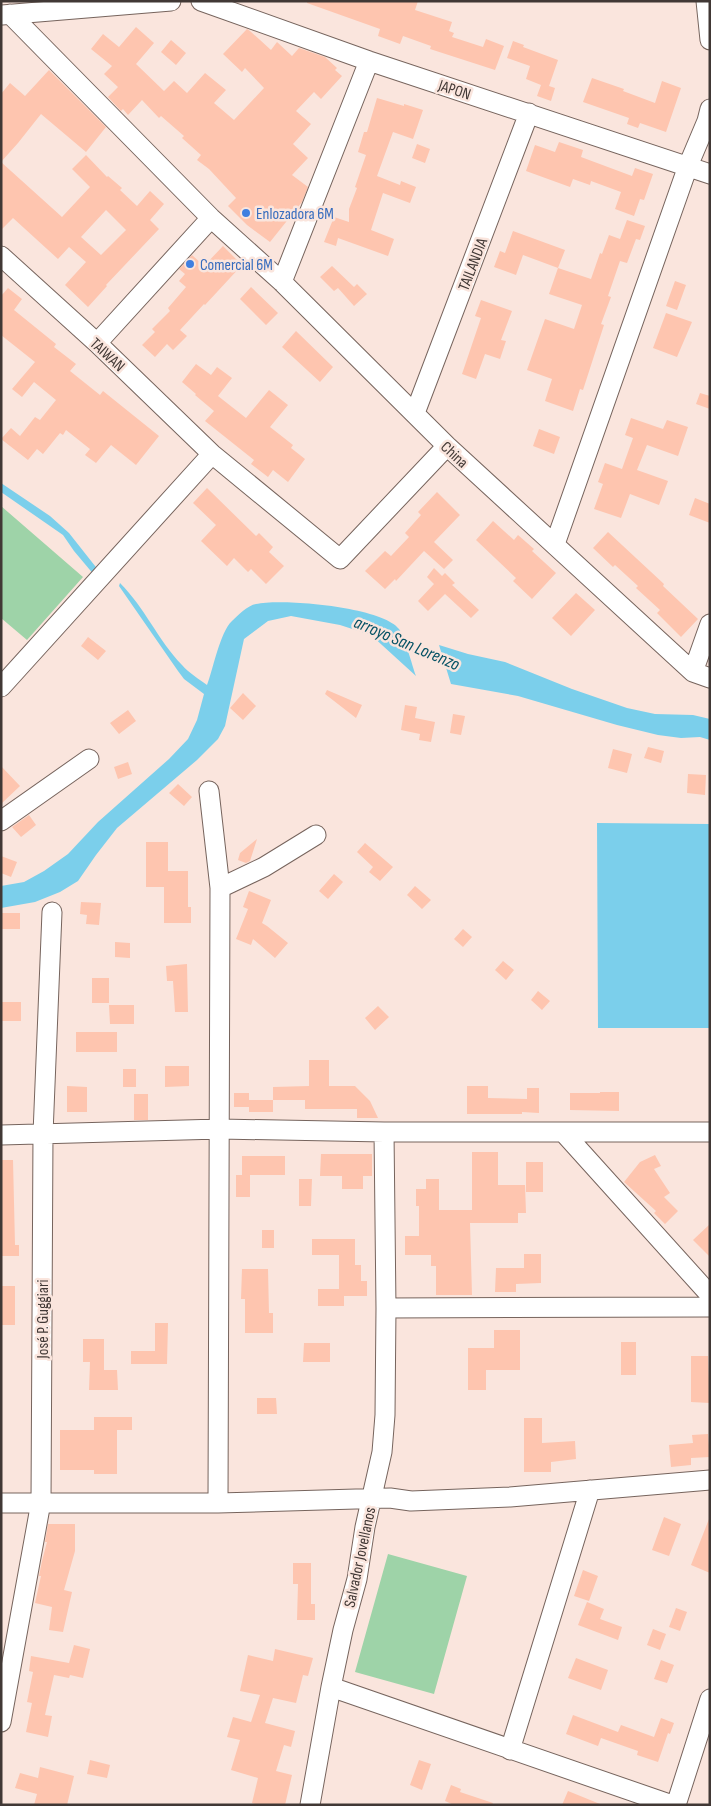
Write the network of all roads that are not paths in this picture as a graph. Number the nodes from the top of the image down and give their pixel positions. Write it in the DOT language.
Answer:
graph roads {
  1 [pos="171,1"];
  2 [pos="201,1"];
  3 [pos="706,1"];
  4 [pos="6,14"];
  5 [pos="710,40"];
  6 [pos="369,61"];
  7 [pos="710,109"];
  8 [pos="529,113"];
  9 [pos="688,166"];
  10 [pos="710,174"];
  11 [pos="210,218"];
  12 [pos="1,256"];
  13 [pos="282,282"];
  14 [pos="97,343"];
  15 [pos="414,414"];
  16 [pos="447,446"];
  17 [pos="212,454"];
  18 [pos="555,544"];
  19 [pos="710,624"];
  20 [pos="701,675"];
  21 [pos="1,687"];
  22 [pos="89,760"];
  23 [pos="209,791"];
  24 [pos="1,821"];
  25 [pos="316,835"];
  26 [pos="220,888"];
  27 [pos="52,912"];
  28 [pos="220,1129"];
  29 [pos="384,1132"];
  30 [pos="563,1132"];
  31 [pos="710,1132"];
  32 [pos="43,1134"];
  33 [pos="1,1135"];
  34 [pos="710,1295"];
  35 [pos="710,1307"];
  36 [pos="386,1308"];
  37 [pos="710,1480"];
  38 [pos="590,1490"];
  39 [pos="371,1499"];
  40 [pos="41,1502"];
  41 [pos="1,1503"];
  42 [pos="218,1503"];
  43 [pos="331,1687"];
  44 [pos="710,1698"];
  45 [pos="1,1722"];
  46 [pos="510,1750"];
  47 [pos="310,1805"];
  48 [pos="672,1805"];
  49 [pos="676,1805"];
  1 -- 4 [label="street"];
  2 -- 6 [label="street, JAPON"];
  3 -- 5 [label="street"];
  4 -- 11 [label="street, China"];
  6 -- 8 [label="street, JAPON"];
  6 -- 13 [label="street"];
  7 -- 9 [label="street"];
  8 -- 9 [label="street, JAPON"];
  8 -- 15 [label="street, TAILANDIA"];
  9 -- 10 [label="street, JAPON"];
  9 -- 18 [label="street"];
  11 -- 13 [label="street, China"];
  11 -- 14 [label="street"];
  12 -- 14 [label="street, TAIWAN"];
  13 -- 15 [label="street, China"];
  14 -- 17 [label="street, TAIWAN"];
  15 -- 16 [label="street, China"];
  16 -- 17 [label="street, TAIWAN"];
  16 -- 18 [label="street, China"];
  17 -- 21 [label="street"];
  18 -- 20 [label="street, China"];
  19 -- 20 [label="street"];
  22 -- 24 [label="street"];
  23 -- 26 [label="street"];
  25 -- 26 [label="street"];
  26 -- 28 [label="street"];
  27 -- 32 [label="street, José P. Guggiari"];
  28 -- 29 [label="street"];
  28 -- 32 [label="street"];
  28 -- 42 [label="street"];
  29 -- 30 [label="street"];
  29 -- 36 [label="street, Salvador Jovellanos"];
  30 -- 31 [label="street"];
  30 -- 34 [label="street"];
  32 -- 33 [label="street"];
  32 -- 40 [label="street, José P. Guggiari"];
  35 -- 36 [label="street"];
  36 -- 39 [label="street, Salvador Jovellanos"];
  37 -- 38 [label="street"];
  38 -- 39 [label="street"];
  38 -- 46 [label="street"];
  39 -- 42 [label="street"];
  39 -- 43 [label="street, Salvador Jovellanos"];
  40 -- 41 [label="street"];
  40 -- 42 [label="street"];
  40 -- 45 [label="street, José P. Guggiari"];
  43 -- 46 [label="street"];
  43 -- 47 [label="street, Salvador Jovellanos"];
  44 -- 49 [label="street"];
  46 -- 48 [label="street"];
}
